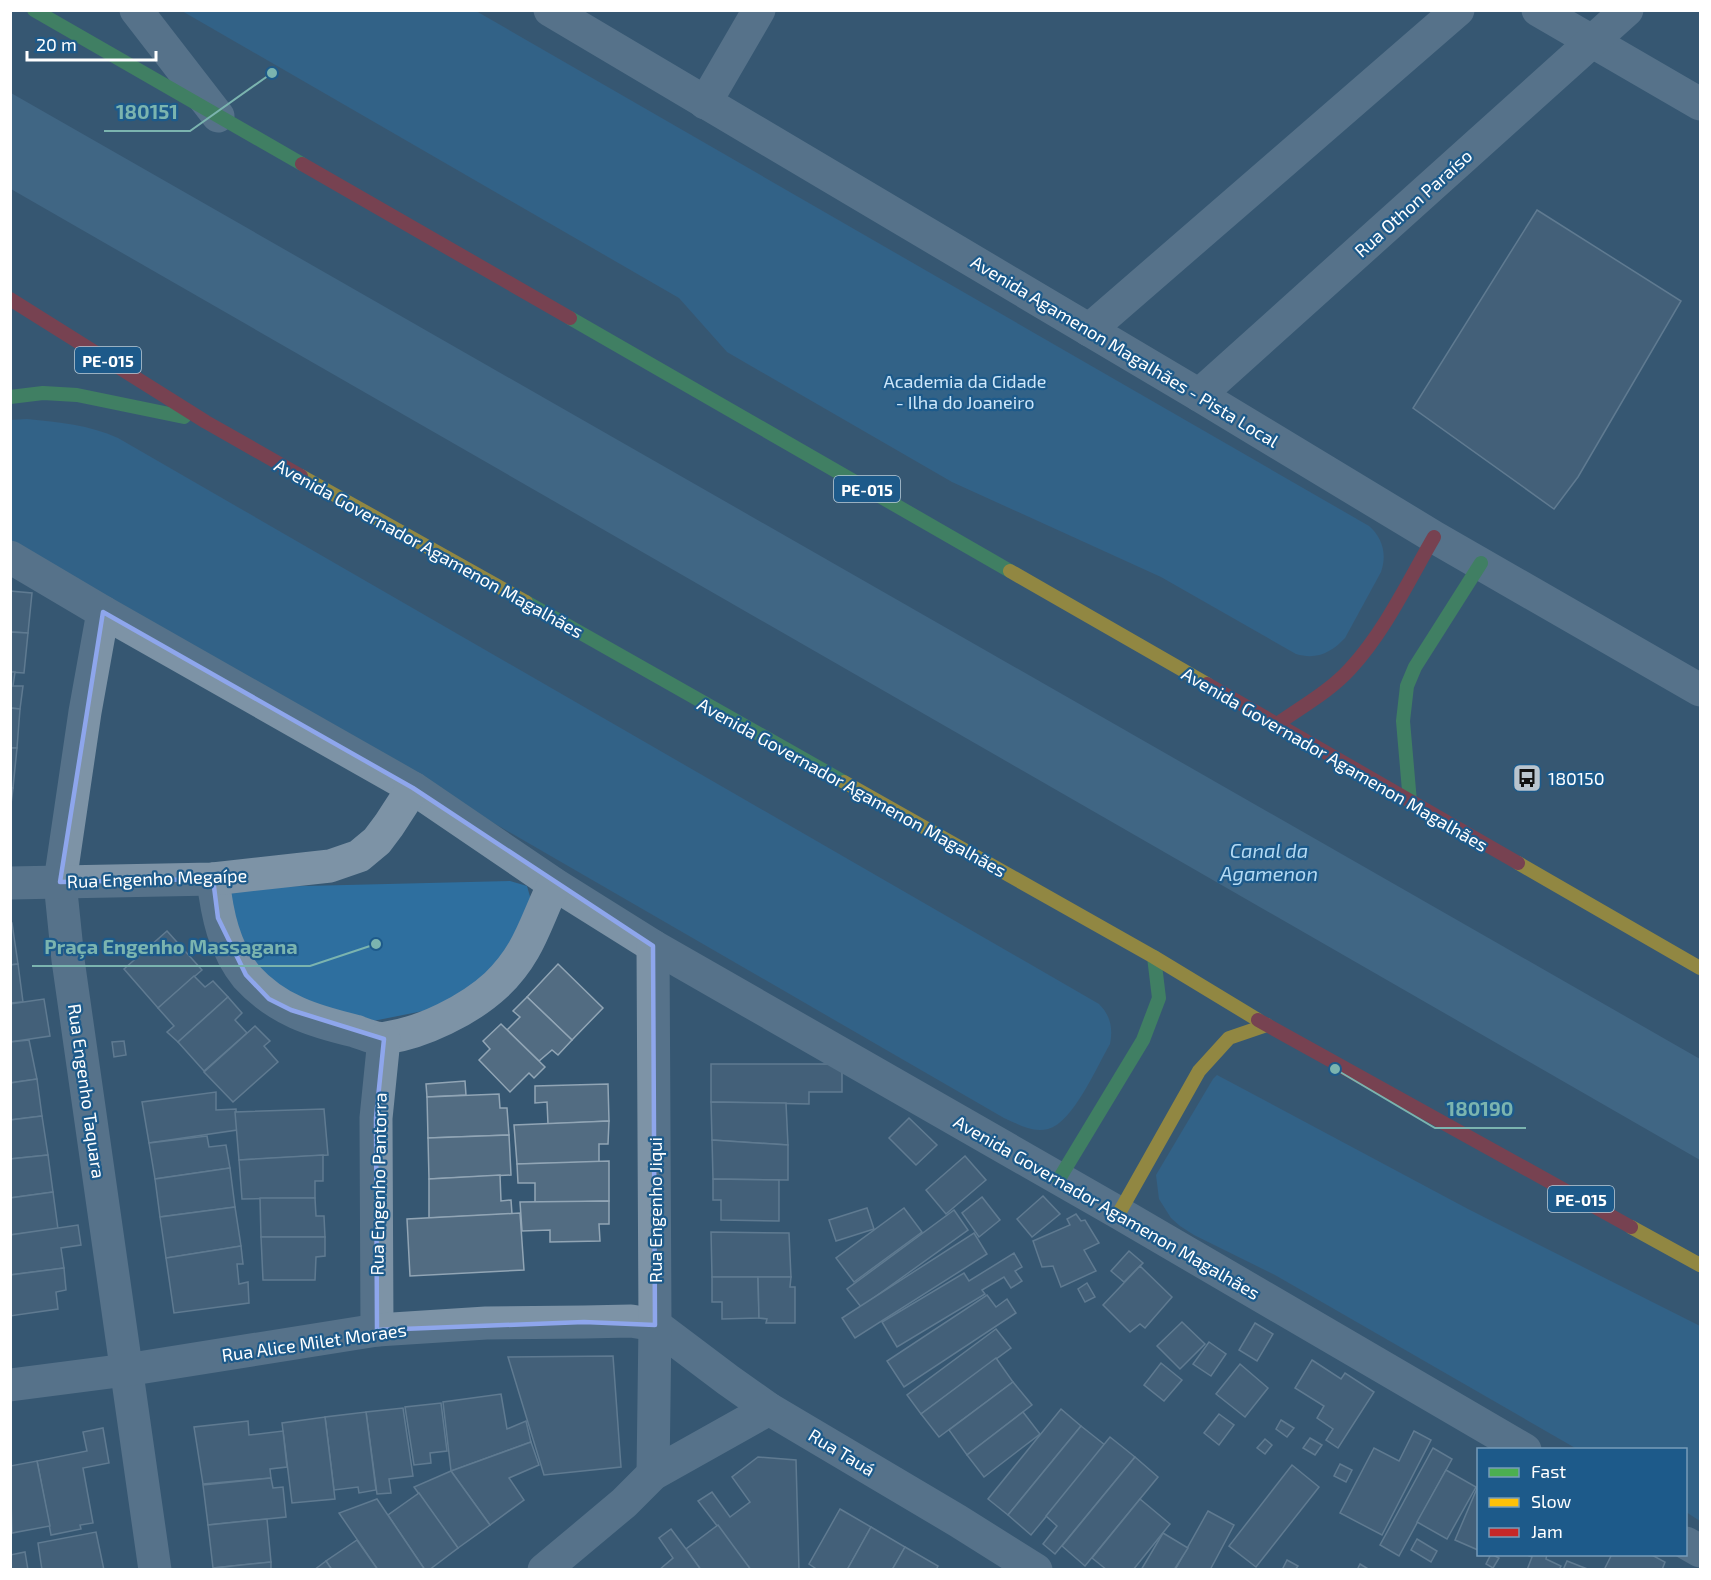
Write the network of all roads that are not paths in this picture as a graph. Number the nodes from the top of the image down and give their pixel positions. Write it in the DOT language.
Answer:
graph roads {
  1 [pos="34,10"];
  2 [pos="136,10"];
  3 [pos="550,10"];
  4 [pos="759,10"];
  5 [pos="1458,10"];
  6 [pos="1538,10"];
  7 [pos="1627,10"];
  8 [pos="1592,42"];
  9 [pos="705,103"];
  10 [pos="1701,104"];
  11 [pos="219,117"];
  12 [pos="10,299"];
  13 [pos="1089,330"];
  14 [pos="1199,395"];
  15 [pos="10,397"];
  16 [pos="207,422"];
  17 [pos="1434,537"];
  18 [pos="10,557"];
  19 [pos="1481,563"];
  20 [pos="103,612"];
  21 [pos="1701,690"];
  22 [pos="1276,724"];
  23 [pos="412,788"];
  24 [pos="1410,802"];
  25 [pos="213,879"];
  26 [pos="60,882"];
  27 [pos="10,883"];
  28 [pos="554,884"];
  29 [pos="653,946"];
  30 [pos="1154,957"];
  31 [pos="1701,968"];
  32 [pos="1267,1025"];
  33 [pos="384,1039"];
  34 [pos="1059,1179"];
  35 [pos="1119,1213"];
  36 [pos="1701,1265"];
  37 [pos="655,1325"];
  38 [pos="377,1330"];
  39 [pos="126,1370"];
  40 [pos="10,1384"];
  41 [pos="769,1409"];
  42 [pos="1524,1448"];
  43 [pos="653,1474"];
  44 [pos="1687,1544"];
  45 [pos="1701,1551"];
  46 [pos="155,1569"];
  47 [pos="543,1569"];
  48 [pos="1036,1569"];
  1 -- 11 [label="highway, Avenida Governador Agamenon Magalhães / PE-015"];
  2 -- 11 [label="street"];
  3 -- 9 [label="street, Avenida Agamenon Magalhães - Pista Local"];
  4 -- 9 [label="street"];
  5 -- 13 [label="street"];
  6 -- 8 [label="street"];
  7 -- 8 [label="street, Rua Othon Paraíso"];
  8 -- 10 [label="street"];
  8 -- 14 [label="street, Rua Othon Paraíso"];
  9 -- 13 [label="street, Avenida Agamenon Magalhães - Pista Local"];
  11 -- 22 [label="highway, Avenida Governador Agamenon Magalhães / PE-015"];
  12 -- 16 [label="highway, Avenida Governador Agamenon Magalhães / PE-015"];
  13 -- 14 [label="street, Avenida Agamenon Magalhães - Pista Local"];
  14 -- 17 [label="street, Avenida Agamenon Magalhães - Pista Local"];
  15 -- 16 [label="highway"];
  16 -- 30 [label="highway, Avenida Governador Agamenon Magalhães / PE-015"];
  17 -- 19 [label="street, Avenida Agamenon Magalhães - Pista Local"];
  17 -- 22 [label="highway"];
  18 -- 20 [label="street, Avenida Governador Agamenon Magalhães"];
  19 -- 21 [label="street, Avenida Agamenon Magalhães - Pista Local"];
  19 -- 24 [label="highway"];
  20 -- 23 [label="street, Avenida Governador Agamenon Magalhães"];
  20 -- 26 [label="street, Rua Engenho Taquara"];
  22 -- 24 [label="highway, Avenida Governador Agamenon Magalhães / PE-015"];
  23 -- 25 [label="street, Rua Engenho Megaípe"];
  23 -- 28 [label="street, Avenida Governador Agamenon Magalhães"];
  24 -- 31 [label="highway, Avenida Governador Agamenon Magalhães / PE-015"];
  25 -- 26 [label="street, Rua Engenho Megaípe"];
  25 -- 33 [label="street"];
  26 -- 27 [label="street, Rua Engenho Megaípe"];
  26 -- 39 [label="street, Rua Engenho Taquara"];
  28 -- 29 [label="street, Avenida Governador Agamenon Magalhães"];
  28 -- 33 [label="street"];
  29 -- 34 [label="street, Avenida Governador Agamenon Magalhães"];
  29 -- 37 [label="street, Rua Engenho Jiqui"];
  30 -- 32 [label="highway, Avenida Governador Agamenon Magalhães / PE-015"];
  30 -- 34 [label="highway"];
  32 -- 35 [label="highway"];
  32 -- 36 [label="highway, Avenida Governador Agamenon Magalhães / PE-015"];
  33 -- 38 [label="street, Rua Engenho Pantorra"];
  34 -- 35 [label="street, Avenida Governador Agamenon Magalhães"];
  35 -- 42 [label="street, Avenida Governador Agamenon Magalhães"];
  37 -- 38 [label="street, Rua Alice Milet Moraes"];
  37 -- 41 [label="street, Rua Tauá"];
  37 -- 43 [label="street, Rua Engenho Jiqui"];
  38 -- 39 [label="street, Rua Alice Milet Moraes"];
  39 -- 40 [label="street, Rua Alice Milet Moraes"];
  39 -- 46 [label="street, Rua Engenho Taquara"];
  41 -- 43 [label="street"];
  41 -- 48 [label="street, Rua Tauá"];
  43 -- 47 [label="street"];
  44 -- 45 [label="street"];
}
